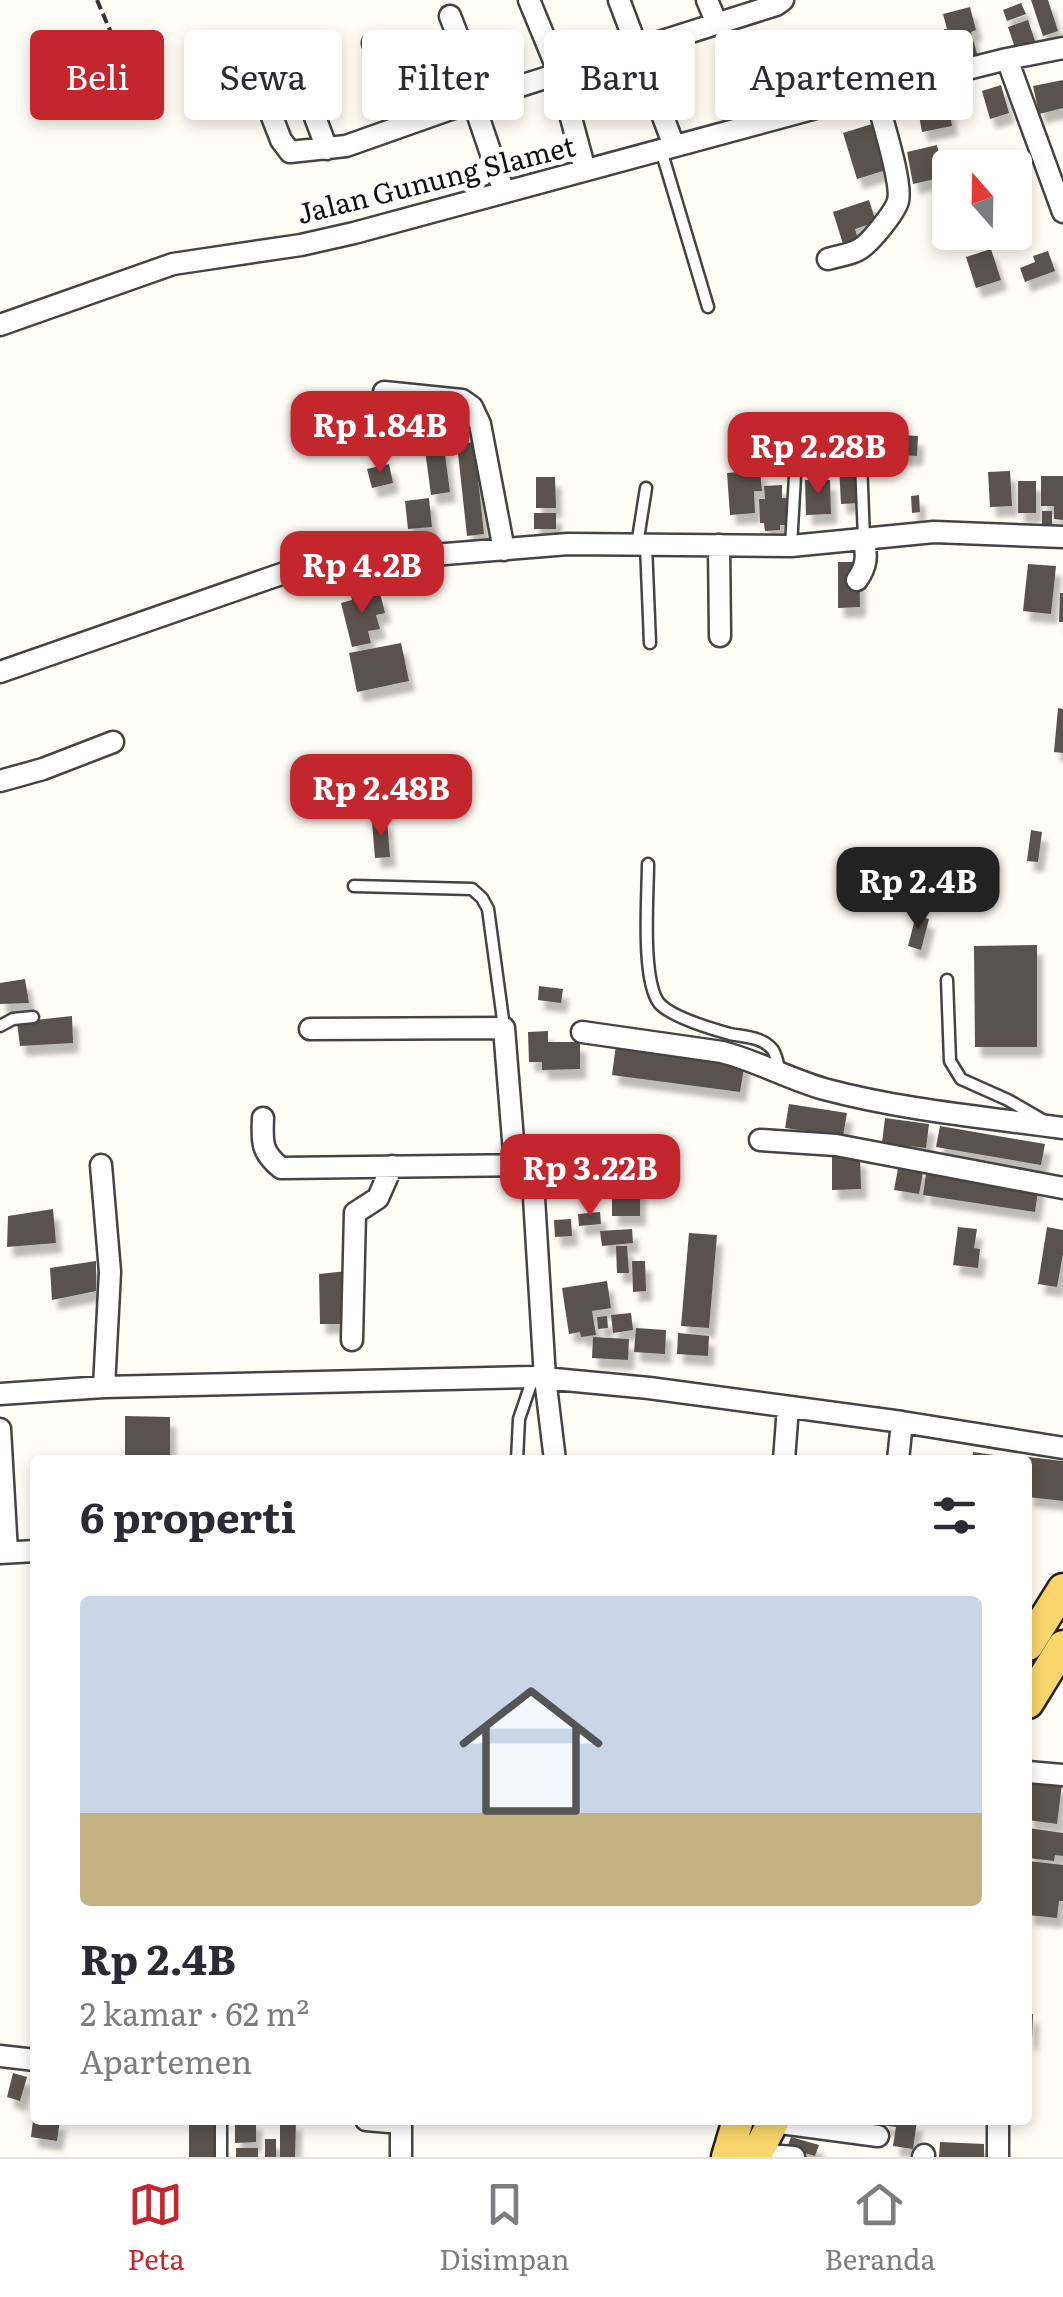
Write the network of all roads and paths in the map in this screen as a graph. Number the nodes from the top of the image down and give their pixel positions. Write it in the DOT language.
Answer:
graph roads {
  1 [pos="98,0"];
  2 [pos="529,0"];
  3 [pos="619,0"];
  4 [pos="707,0"];
  5 [pos="783,0"];
  6 [pos="450,16"];
  7 [pos="718,24"];
  8 [pos="110,30"];
  9 [pos="455,30"];
  10 [pos="632,30"];
  11 [pos="695,31"];
  12 [pos="544,35"];
  13 [pos="1063,48"];
  14 [pos="1006,60"];
  15 [pos="973,68"];
  16 [pos="274,120"];
  17 [pos="316,120"];
  18 [pos="404,120"];
  19 [pos="420,120"];
  20 [pos="483,120"];
  21 [pos="572,120"];
  22 [pos="660,120"];
  23 [pos="772,120"];
  24 [pos="881,120"];
  25 [pos="406,125"];
  26 [pos="668,148"];
  27 [pos="327,149"];
  28 [pos="585,170"];
  29 [pos="504,192"];
  30 [pos="1063,212"];
  31 [pos="828,259"];
  32 [pos="708,308"];
  33 [pos="0,325"];
  34 [pos="384,392"];
  35 [pos="861,461"];
  36 [pos="794,476"];
  37 [pos="646,488"];
  38 [pos="1063,537"];
  39 [pos="864,539"];
  40 [pos="641,545"];
  41 [pos="719,545"];
  42 [pos="792,546"];
  43 [pos="504,550"];
  44 [pos="856,580"];
  45 [pos="720,636"];
  46 [pos="650,643"];
  47 [pos="0,672"];
  48 [pos="112,742"];
  49 [pos="0,781"];
  50 [pos="648,864"];
  51 [pos="354,886"];
  52 [pos="948,980"];
  53 [pos="33,1017"];
  54 [pos="0,1026"];
  55 [pos="504,1028"];
  56 [pos="310,1029"];
  57 [pos="582,1032"];
  58 [pos="780,1073"];
  59 [pos="264,1118"];
  60 [pos="1059,1128"];
  61 [pos="760,1140"];
  62 [pos="101,1164"];
  63 [pos="523,1164"];
  64 [pos="392,1166"];
  65 [pos="661,1169"];
  66 [pos="1063,1188"];
  67 [pos="352,1340"];
  68 [pos="539,1378"];
  69 [pos="104,1387"];
  70 [pos="0,1394"];
  71 [pos="788,1407"];
  72 [pos="902,1422"];
  73 [pos="0,1429"];
  74 [pos="1063,1448"];
  75 [pos="517,1455"];
  76 [pos="554,1455"];
  77 [pos="784,1455"];
  78 [pos="899,1455"];
  79 [pos="30,1551"];
  80 [pos="4,1552"];
  81 [pos="1063,1589"];
  82 [pos="1032,1639"];
  83 [pos="1051,1659"];
  84 [pos="1032,1695"];
  85 [pos="1032,1772"];
  86 [pos="1063,1775"];
  87 [pos="0,2056"];
  88 [pos="30,2059"];
  89 [pos="221,2125"];
  90 [pos="400,2125"];
  91 [pos="739,2125"];
  92 [pos="770,2125"];
  93 [pos="801,2125"];
  94 [pos="998,2125"];
  95 [pos="878,2136"];
  96 [pos="746,2156"];
  97 [pos="220,2157"];
  98 [pos="401,2157"];
  99 [pos="794,2157"];
  100 [pos="998,2157"];
  1 -- 8 [label="path"];
  2 -- 12 [label="street"];
  3 -- 10 [label="street"];
  4 -- 7 [label="street"];
  5 -- 7 [label="street"];
  6 -- 9 [label="street"];
  7 -- 11 [label="street"];
  13 -- 14 [label="street, Jalan Gunung Slamet"];
  14 -- 15 [label="street, Jalan Gunung Slamet"];
  14 -- 30 [label="street"];
  16 -- 27 [label="street"];
  17 -- 27 [label="street"];
  18 -- 25 [label="street"];
  19 -- 25 [label="street"];
  20 -- 29 [label="street"];
  21 -- 28 [label="street"];
  22 -- 26 [label="street"];
  23 -- 26 [label="street, Jalan Gunung Slamet"];
  24 -- 31 [label="street"];
  25 -- 27 [label="street"];
  26 -- 28 [label="street, Jalan Gunung Slamet"];
  26 -- 32 [label="lane"];
  28 -- 29 [label="street, Jalan Gunung Slamet"];
  29 -- 33 [label="street, Jalan Gunung Slamet"];
  34 -- 43 [label="street"];
  35 -- 39 [label="lane"];
  36 -- 42 [label="lane"];
  37 -- 40 [label="lane"];
  38 -- 39 [label="street"];
  39 -- 42 [label="street"];
  39 -- 44 [label="street"];
  40 -- 41 [label="street"];
  40 -- 43 [label="street"];
  40 -- 46 [label="lane"];
  41 -- 42 [label="street"];
  41 -- 45 [label="street"];
  43 -- 47 [label="street"];
  48 -- 49 [label="street"];
  50 -- 58 [label="lane"];
  51 -- 55 [label="lane"];
  52 -- 60 [label="lane"];
  53 -- 54 [label="lane"];
  55 -- 56 [label="street"];
  55 -- 63 [label="street"];
  57 -- 58 [label="street"];
  58 -- 60 [label="street"];
  59 -- 64 [label="street"];
  61 -- 66 [label="street"];
  62 -- 69 [label="street"];
  63 -- 64 [label="street"];
  63 -- 65 [label="street"];
  63 -- 68 [label="street"];
  64 -- 67 [label="street"];
  68 -- 69 [label="street"];
  68 -- 71 [label="street"];
  68 -- 75 [label="lane"];
  68 -- 76 [label="street"];
  69 -- 70 [label="street"];
  71 -- 72 [label="street"];
  71 -- 77 [label="street"];
  72 -- 74 [label="street"];
  72 -- 78 [label="street"];
  73 -- 80 [label="street"];
  79 -- 80 [label="street"];
  81 -- 82 [label="main road"];
  83 -- 84 [label="main road"];
  85 -- 86 [label="street"];
  87 -- 88 [label="street"];
  89 -- 97 [label="lane"];
  90 -- 98 [label="street"];
  91 -- 96 [label="main road"];
  92 -- 96 [label="main road"];
  93 -- 95 [label="street"];
  94 -- 100 [label="street"];
  96 -- 99 [label="street"];
}
